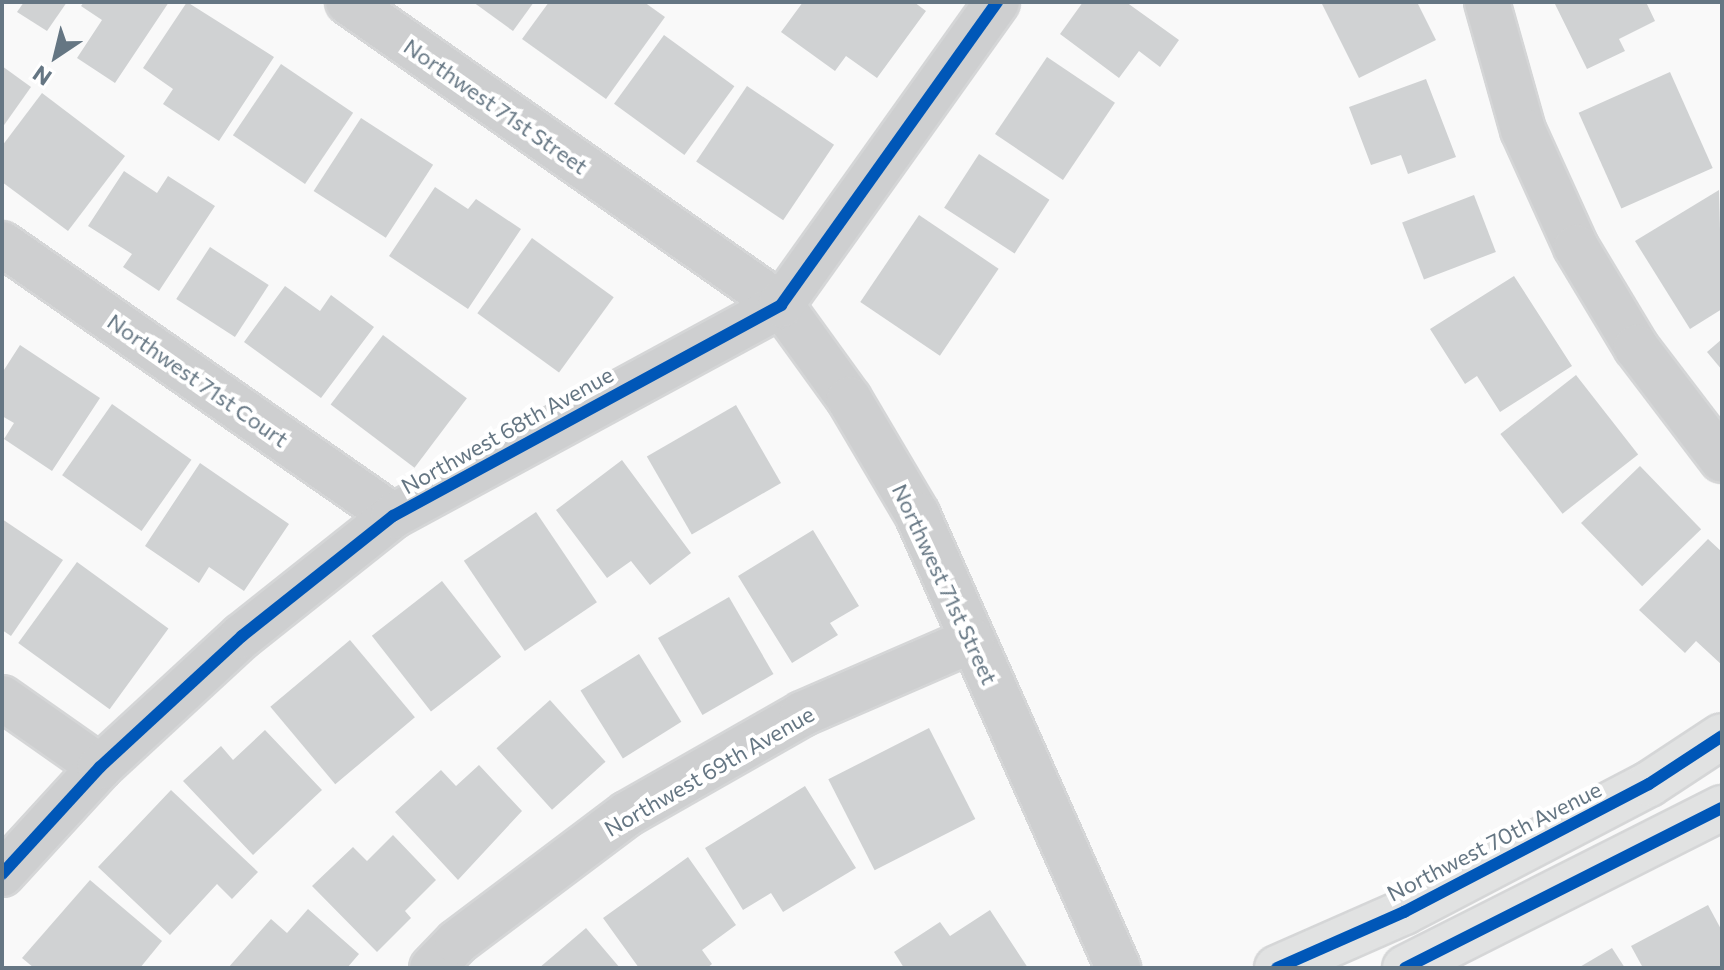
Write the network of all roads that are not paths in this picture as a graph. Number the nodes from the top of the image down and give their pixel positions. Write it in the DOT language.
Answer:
graph roads {
  1 [pos="348,2"];
  2 [pos="997,2"];
  3 [pos="1487,2"];
  4 [pos="2,244"];
  5 [pos="781,305"];
  6 [pos="1722,460"];
  7 [pos="393,516"];
  8 [pos="972,640"];
  9 [pos="2,698"];
  10 [pos="1722,736"];
  11 [pos="100,767"];
  12 [pos="1722,808"];
  13 [pos="2,874"];
  14 [pos="1404,912"];
  15 [pos="1421,965"];
  16 [pos="432,968"];
  17 [pos="1118,968"];
  18 [pos="1277,968"];
  1 -- 5 [label="street, Northwest 71st Street"];
  2 -- 5 [label="street, Northwest 68th Avenue"];
  3 -- 6 [label="street"];
  4 -- 7 [label="street, Northwest 71st Court"];
  5 -- 7 [label="street, Northwest 68th Avenue"];
  5 -- 8 [label="street, Northwest 71st Street"];
  7 -- 11 [label="street, Northwest 68th Avenue"];
  8 -- 16 [label="street, Northwest 69th Avenue"];
  8 -- 17 [label="street, Northwest 71st Street"];
  9 -- 11 [label="street"];
  10 -- 14 [label="street, Northwest 70th Avenue"];
  11 -- 13 [label="street, Northwest 68th Avenue"];
  12 -- 15 [label="street"];
  14 -- 15 [label="street"];
  14 -- 18 [label="street, Northwest 70th Avenue"];
}
